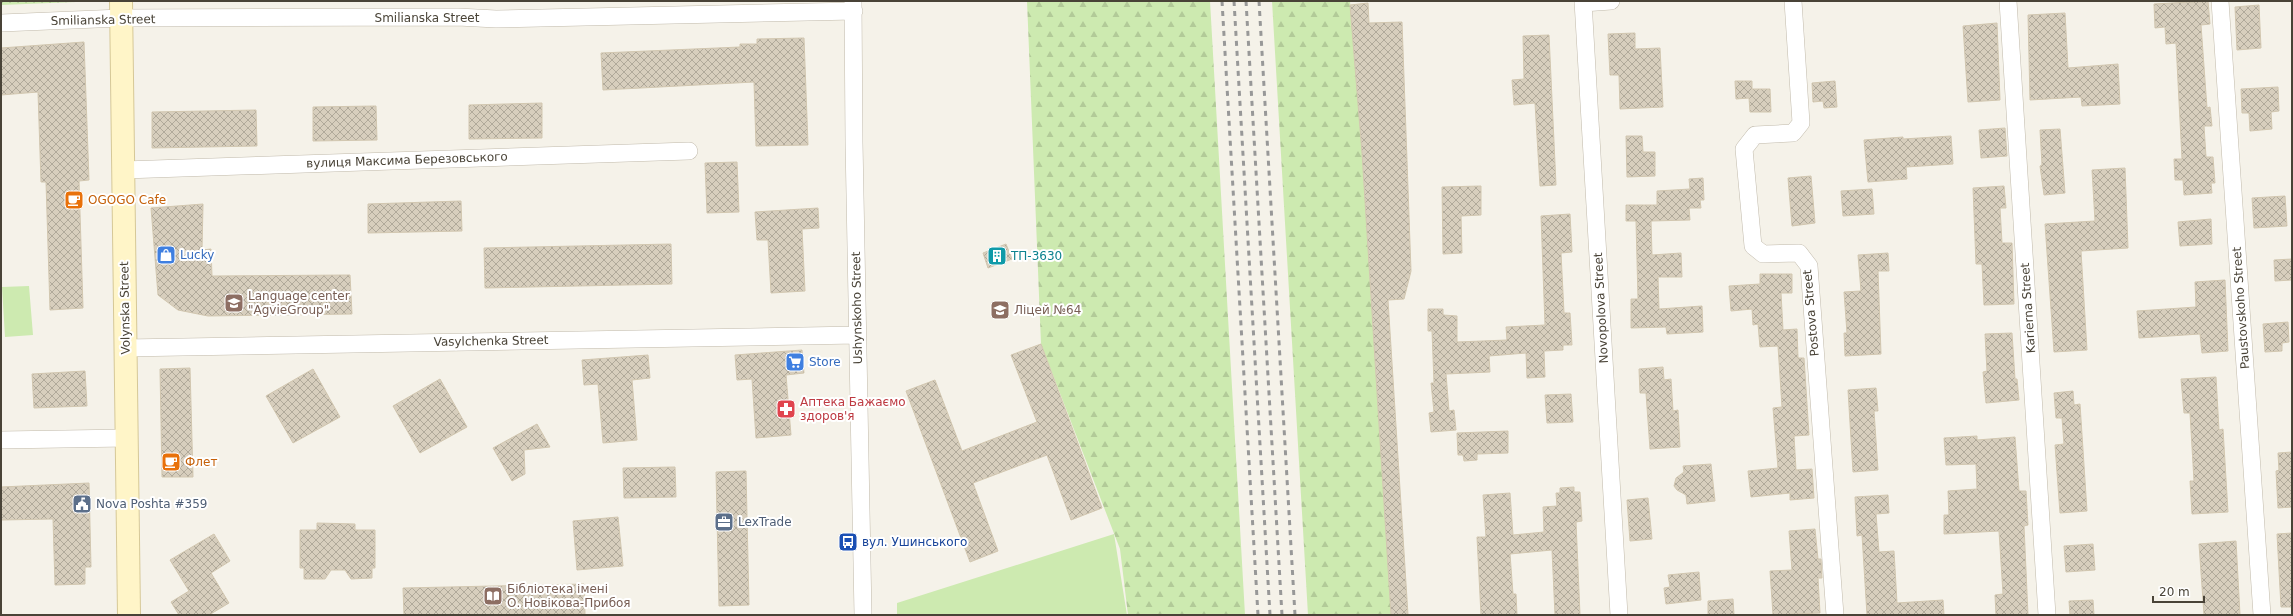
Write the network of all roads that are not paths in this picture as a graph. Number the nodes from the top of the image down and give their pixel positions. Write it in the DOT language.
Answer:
graph roads {
  1 [pos="1611,1"];
  2 [pos="1793,1"];
  3 [pos="2008,1"];
  4 [pos="2220,1"];
  5 [pos="1583,2"];
  6 [pos="854,6"];
  7 [pos="121,10"];
  8 [pos="1,23"];
  9 [pos="689,151"];
  10 [pos="124,170"];
  11 [pos="857,334"];
  12 [pos="125,348"];
  13 [pos="127,438"];
  14 [pos="1,440"];
  15 [pos="129,615"];
  16 [pos="863,615"];
  17 [pos="1618,615"];
  18 [pos="1835,615"];
  19 [pos="2047,615"];
  20 [pos="2262,615"];
  1 -- 5 [label="street"];
  2 -- 18 [label="street, Postova Street"];
  3 -- 19 [label="street, Karierna Street"];
  4 -- 20 [label="street, Paustovskoho Street"];
  5 -- 17 [label="street, Novopolova Street"];
  6 -- 7 [label="street, Smilianska Street"];
  6 -- 11 [label="street, Ushynskoho Street"];
  7 -- 8 [label="street, Smilianska Street"];
  7 -- 10 [label="street, Volynska Street"];
  9 -- 10 [label="street, вулиця Максима Березовського"];
  10 -- 12 [label="street, Volynska Street"];
  11 -- 12 [label="street, Vasylchenka Street"];
  11 -- 16 [label="street, Ushynskoho Street"];
  12 -- 13 [label="street, Volynska Street"];
  13 -- 14 [label="street"];
  13 -- 15 [label="street, Volynska Street"];
}
